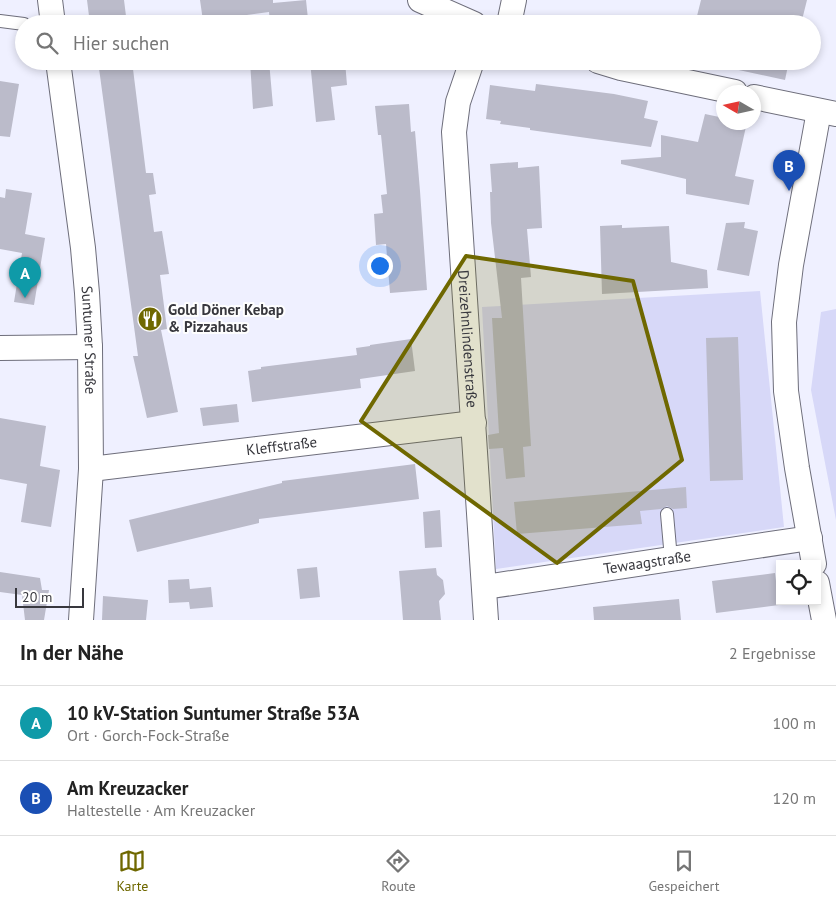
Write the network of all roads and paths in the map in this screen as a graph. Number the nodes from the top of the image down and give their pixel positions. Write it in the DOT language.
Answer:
graph roads {
  1 [pos="50,0"];
  2 [pos="420,0"];
  3 [pos="514,0"];
  4 [pos="52,15"];
  5 [pos="454,15"];
  6 [pos="511,15"];
  7 [pos="0,21"];
  8 [pos="15,23"];
  9 [pos="59,70"];
  10 [pos="469,70"];
  11 [pos="630,70"];
  12 [pos="716,88"];
  13 [pos="761,99"];
  14 [pos="828,113"];
  15 [pos="90,347"];
  16 [pos="0,348"];
  17 [pos="474,423"];
  18 [pos="90,470"];
  19 [pos="667,514"];
  20 [pos="810,538"];
  21 [pos="671,559"];
  22 [pos="813,560"];
  23 [pos="485,587"];
  24 [pos="821,604"];
  25 [pos="81,620"];
  26 [pos="486,620"];
  27 [pos="824,620"];
  1 -- 4 [label="street"];
  2 -- 5 [label="street"];
  3 -- 6 [label="street"];
  7 -- 8 [label="lane"];
  9 -- 15 [label="street, Suntumer Straße"];
  10 -- 17 [label="street, Dreizehnlindenstraße"];
  11 -- 12 [label="street"];
  13 -- 14 [label="street"];
  14 -- 20 [label="street"];
  15 -- 16 [label="street"];
  15 -- 18 [label="street, Suntumer Straße"];
  17 -- 18 [label="street, Kleffstraße"];
  17 -- 23 [label="street, Dreizehnlindenstraße"];
  18 -- 25 [label="street, Suntumer Straße"];
  19 -- 21 [label="lane"];
  20 -- 21 [label="street, Tewaagstraße"];
  20 -- 22 [label="street"];
  21 -- 23 [label="street, Tewaagstraße"];
  23 -- 26 [label="street, Dreizehnlindenstraße"];
  24 -- 27 [label="street"];
}
